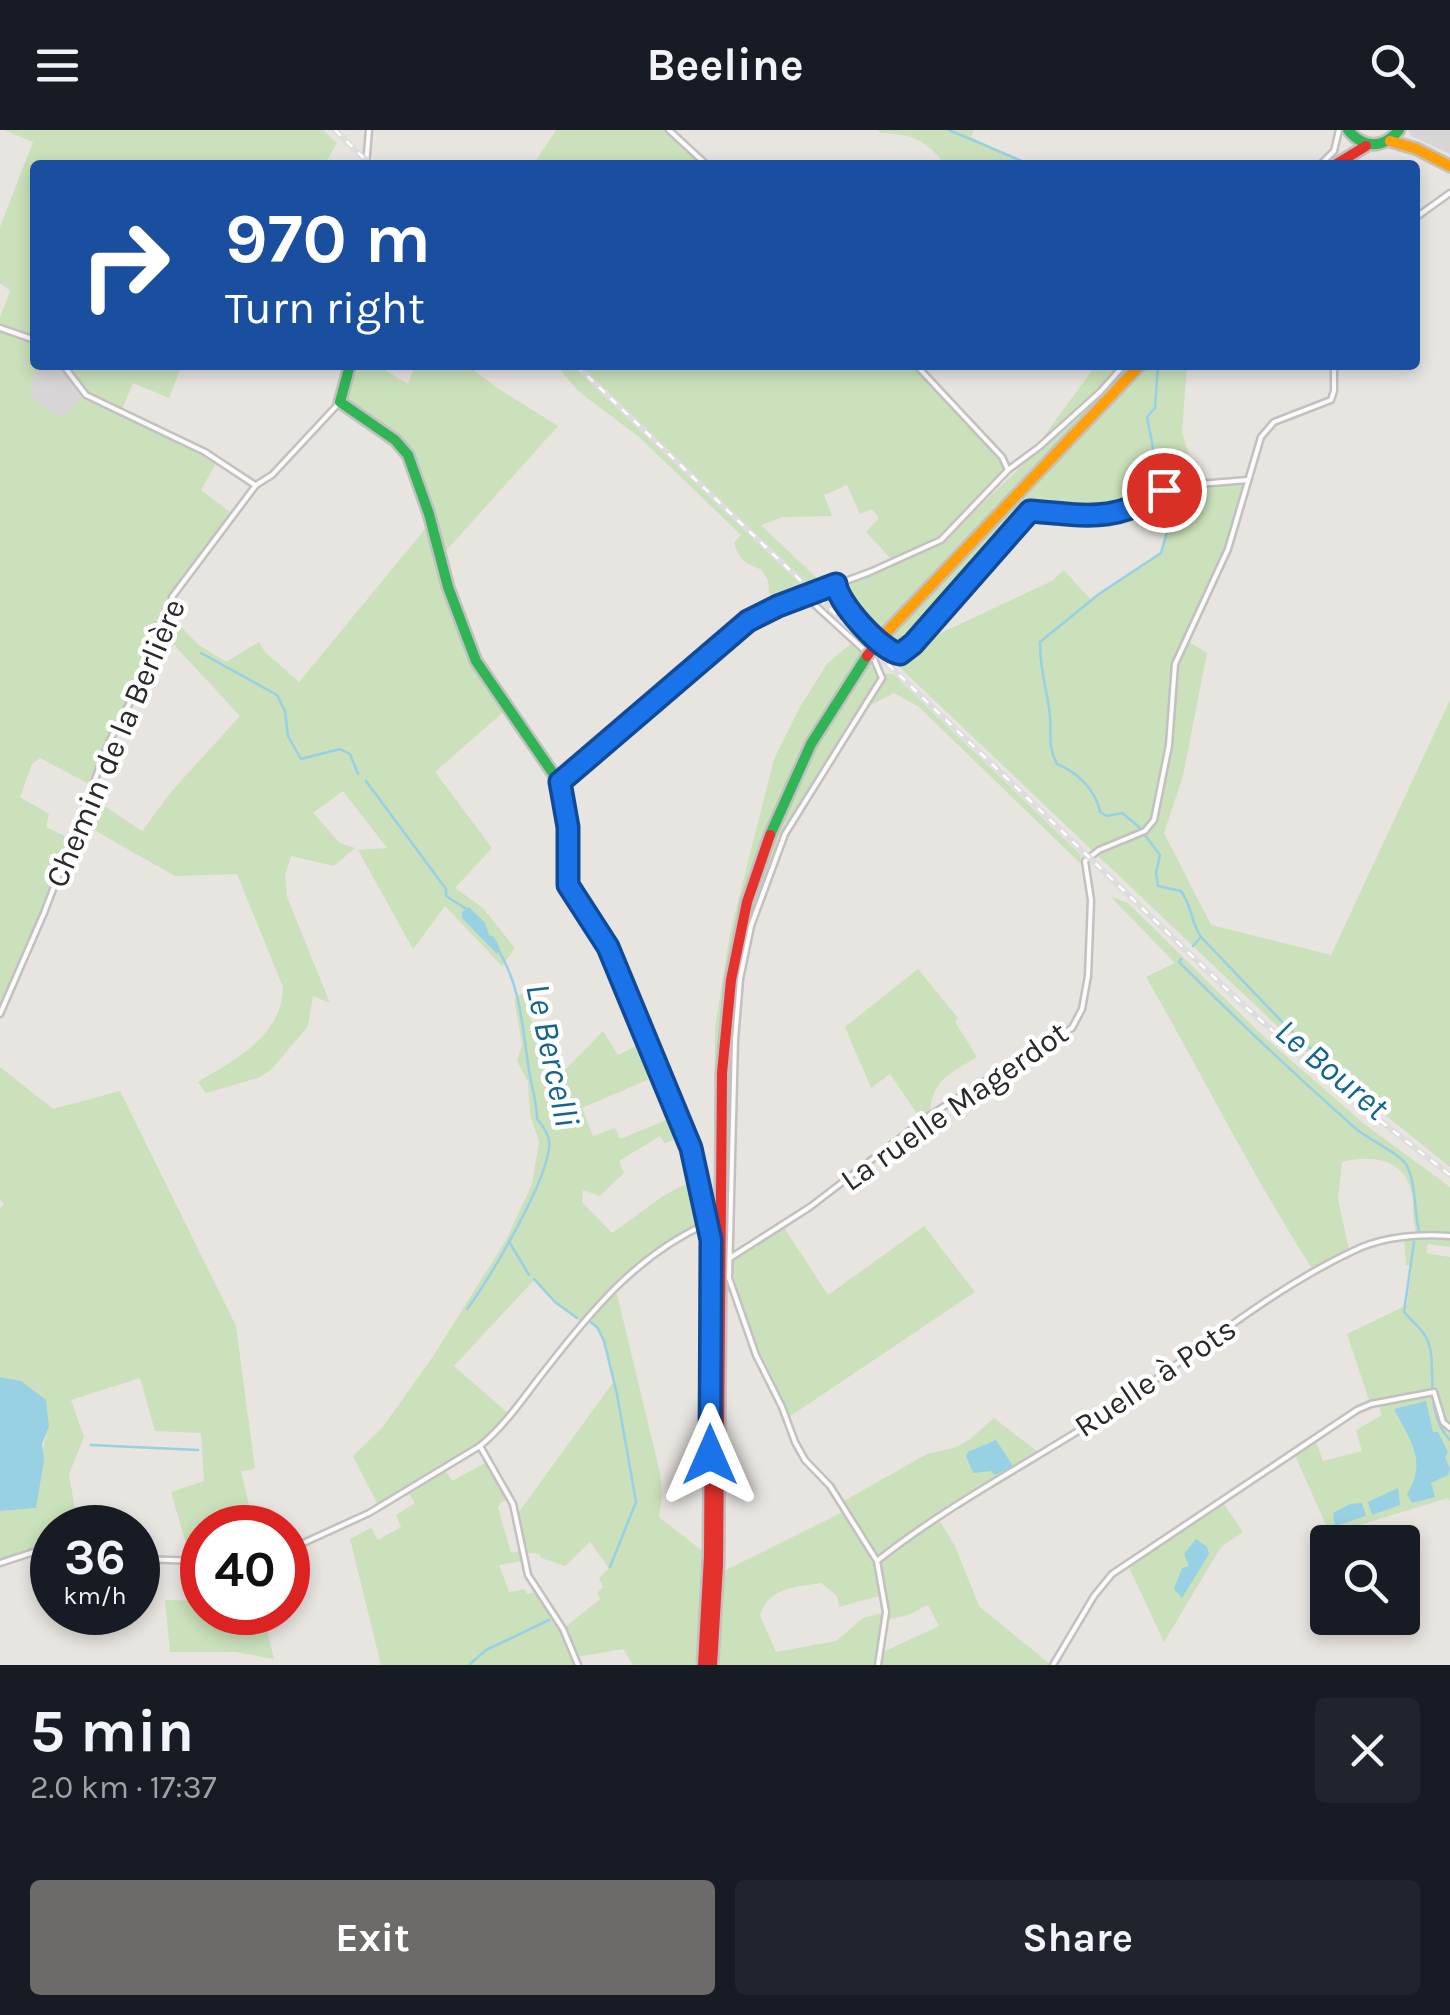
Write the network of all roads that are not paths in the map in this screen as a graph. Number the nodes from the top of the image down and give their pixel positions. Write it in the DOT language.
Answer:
graph roads {
  1 [pos="370,130"];
  2 [pos="669,130"];
  3 [pos="1400,130"];
  4 [pos="1345,131"];
  5 [pos="1390,141"];
  6 [pos="1366,146"];
  7 [pos="1417,148"];
  8 [pos="367,160"];
  9 [pos="701,160"];
  10 [pos="1325,160"];
  11 [pos="1339,160"];
  12 [pos="1342,160"];
  13 [pos="1450,166"];
  14 [pos="1450,194"];
  15 [pos="1420,215"];
  16 [pos="0,328"];
  17 [pos="30,338"];
  18 [pos="67,370"];
  19 [pos="349,370"];
  20 [pos="921,370"];
  21 [pos="1120,370"];
  22 [pos="1135,370"];
  23 [pos="1334,370"];
  24 [pos="340,402"];
  25 [pos="1008,470"];
  26 [pos="1248,480"];
  27 [pos="256,485"];
  28 [pos="836,584"];
  29 [pos="804,595"];
  30 [pos="560,782"];
  31 [pos="0,1014"];
  32 [pos="706,1224"];
  33 [pos="1450,1236"];
  34 [pos="730,1258"];
  35 [pos="1450,1428"];
  36 [pos="480,1446"];
  37 [pos="310,1540"];
  38 [pos="30,1553"];
  39 [pos="878,1562"];
  40 [pos="0,1563"];
  41 [pos="578,1665"];
  42 [pos="703,1665"];
  43 [pos="712,1665"];
  44 [pos="878,1665"];
  45 [pos="1053,1665"];
  1 -- 8 [label="street"];
  2 -- 9 [label="street"];
  3 -- 5 [label="main road"];
  3 -- 7 [label="main road"];
  4 -- 6 [label="main road"];
  4 -- 10 [label="street"];
  4 -- 11 [label="main road"];
  5 -- 6 [label="main road"];
  5 -- 7 [label="main road"];
  6 -- 12 [label="main road"];
  7 -- 13 [label="main road"];
  14 -- 15 [label="street"];
  16 -- 17 [label="street"];
  18 -- 27 [label="street"];
  19 -- 24 [label="main road"];
  20 -- 25 [label="street"];
  21 -- 25 [label="street"];
  22 -- 43 [label="main road, bridge"];
  23 -- 26 [label="street, La ruelle Magerdot"];
  24 -- 27 [label="street, Chemin de la Berlière"];
  24 -- 30 [label="main road"];
  25 -- 28 [label="street"];
  26 -- 28 [label="street"];
  26 -- 34 [label="street, La ruelle Magerdot"];
  27 -- 31 [label="street, Chemin de la Berlière"];
  28 -- 29 [label="street"];
  29 -- 30 [label="street"];
  29 -- 34 [label="street"];
  30 -- 32 [label="main road"];
  32 -- 36 [label="street"];
  32 -- 42 [label="main road"];
  33 -- 39 [label="street, Ruelle à Pots"];
  34 -- 39 [label="street"];
  35 -- 45 [label="street"];
  36 -- 37 [label="street"];
  36 -- 41 [label="street"];
  38 -- 40 [label="street"];
  39 -- 44 [label="street"];
}
